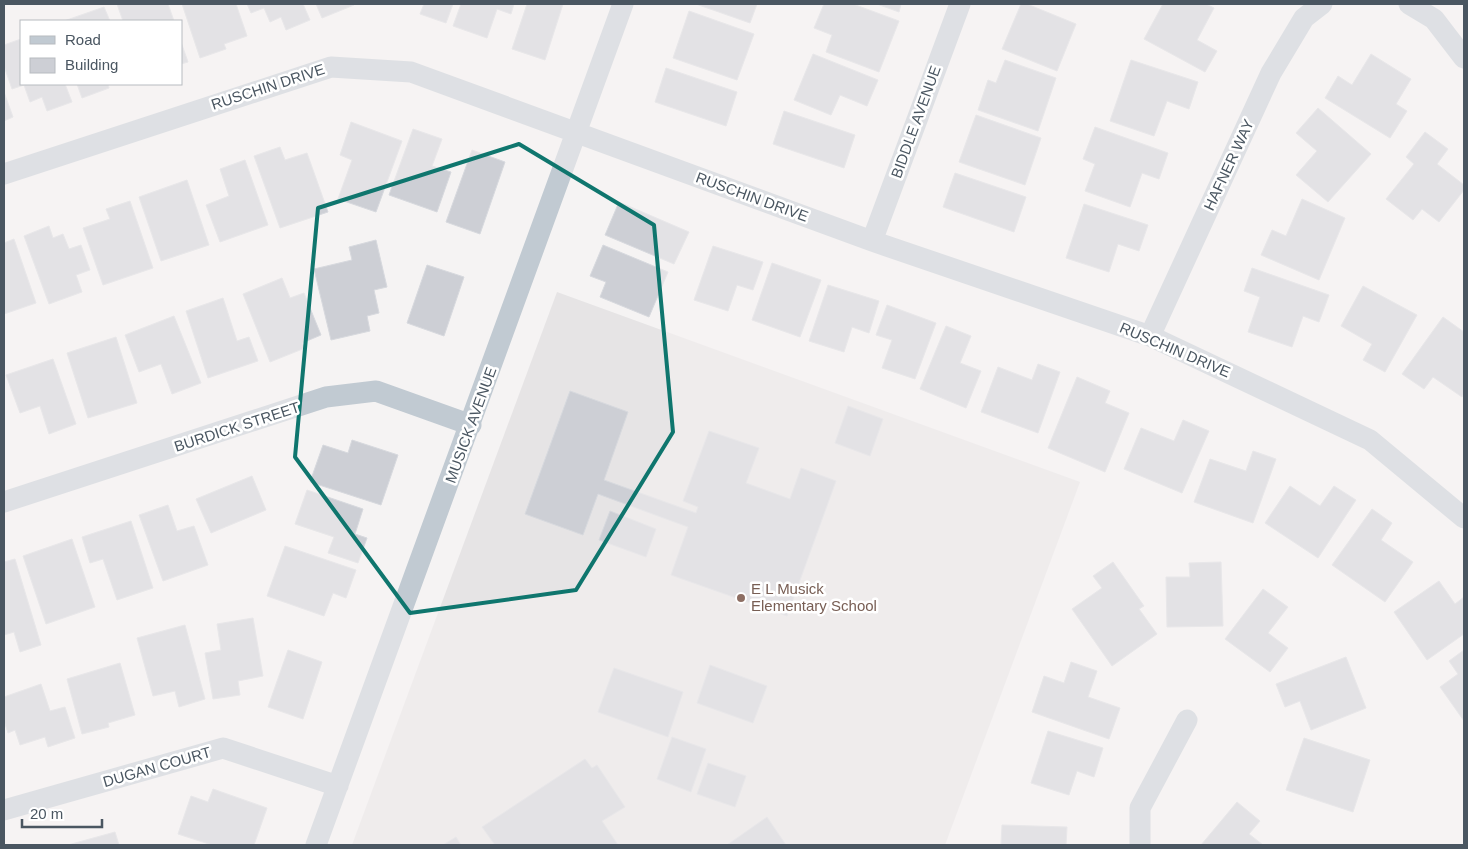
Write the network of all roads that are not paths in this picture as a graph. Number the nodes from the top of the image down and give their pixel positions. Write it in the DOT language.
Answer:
graph roads {
  1 [pos="623,4"];
  2 [pos="960,4"];
  3 [pos="1322,4"];
  4 [pos="1409,4"];
  5 [pos="1464,58"];
  6 [pos="577,133"];
  7 [pos="4,174"];
  8 [pos="872,241"];
  9 [pos="1150,336"];
  10 [pos="471,425"];
  11 [pos="4,502"];
  12 [pos="1464,518"];
  13 [pos="1187,720"];
  14 [pos="338,786"];
  15 [pos="4,810"];
  16 [pos="316,845"];
  17 [pos="1140,845"];
  1 -- 6 [label="street, MUSICK AVENUE"];
  2 -- 8 [label="street, BIDDLE AVENUE"];
  3 -- 9 [label="street, HAFNER WAY"];
  4 -- 5 [label="street"];
  6 -- 7 [label="street, RUSCHIN DRIVE"];
  6 -- 8 [label="street, RUSCHIN DRIVE"];
  6 -- 10 [label="street, MUSICK AVENUE"];
  8 -- 9 [label="street, RUSCHIN DRIVE"];
  9 -- 12 [label="street, RUSCHIN DRIVE"];
  10 -- 11 [label="street, BURDICK STREET"];
  10 -- 14 [label="street, MUSICK AVENUE"];
  13 -- 17 [label="street"];
  14 -- 15 [label="street, DUGAN COURT"];
  14 -- 16 [label="street, MUSICK AVENUE"];
}
